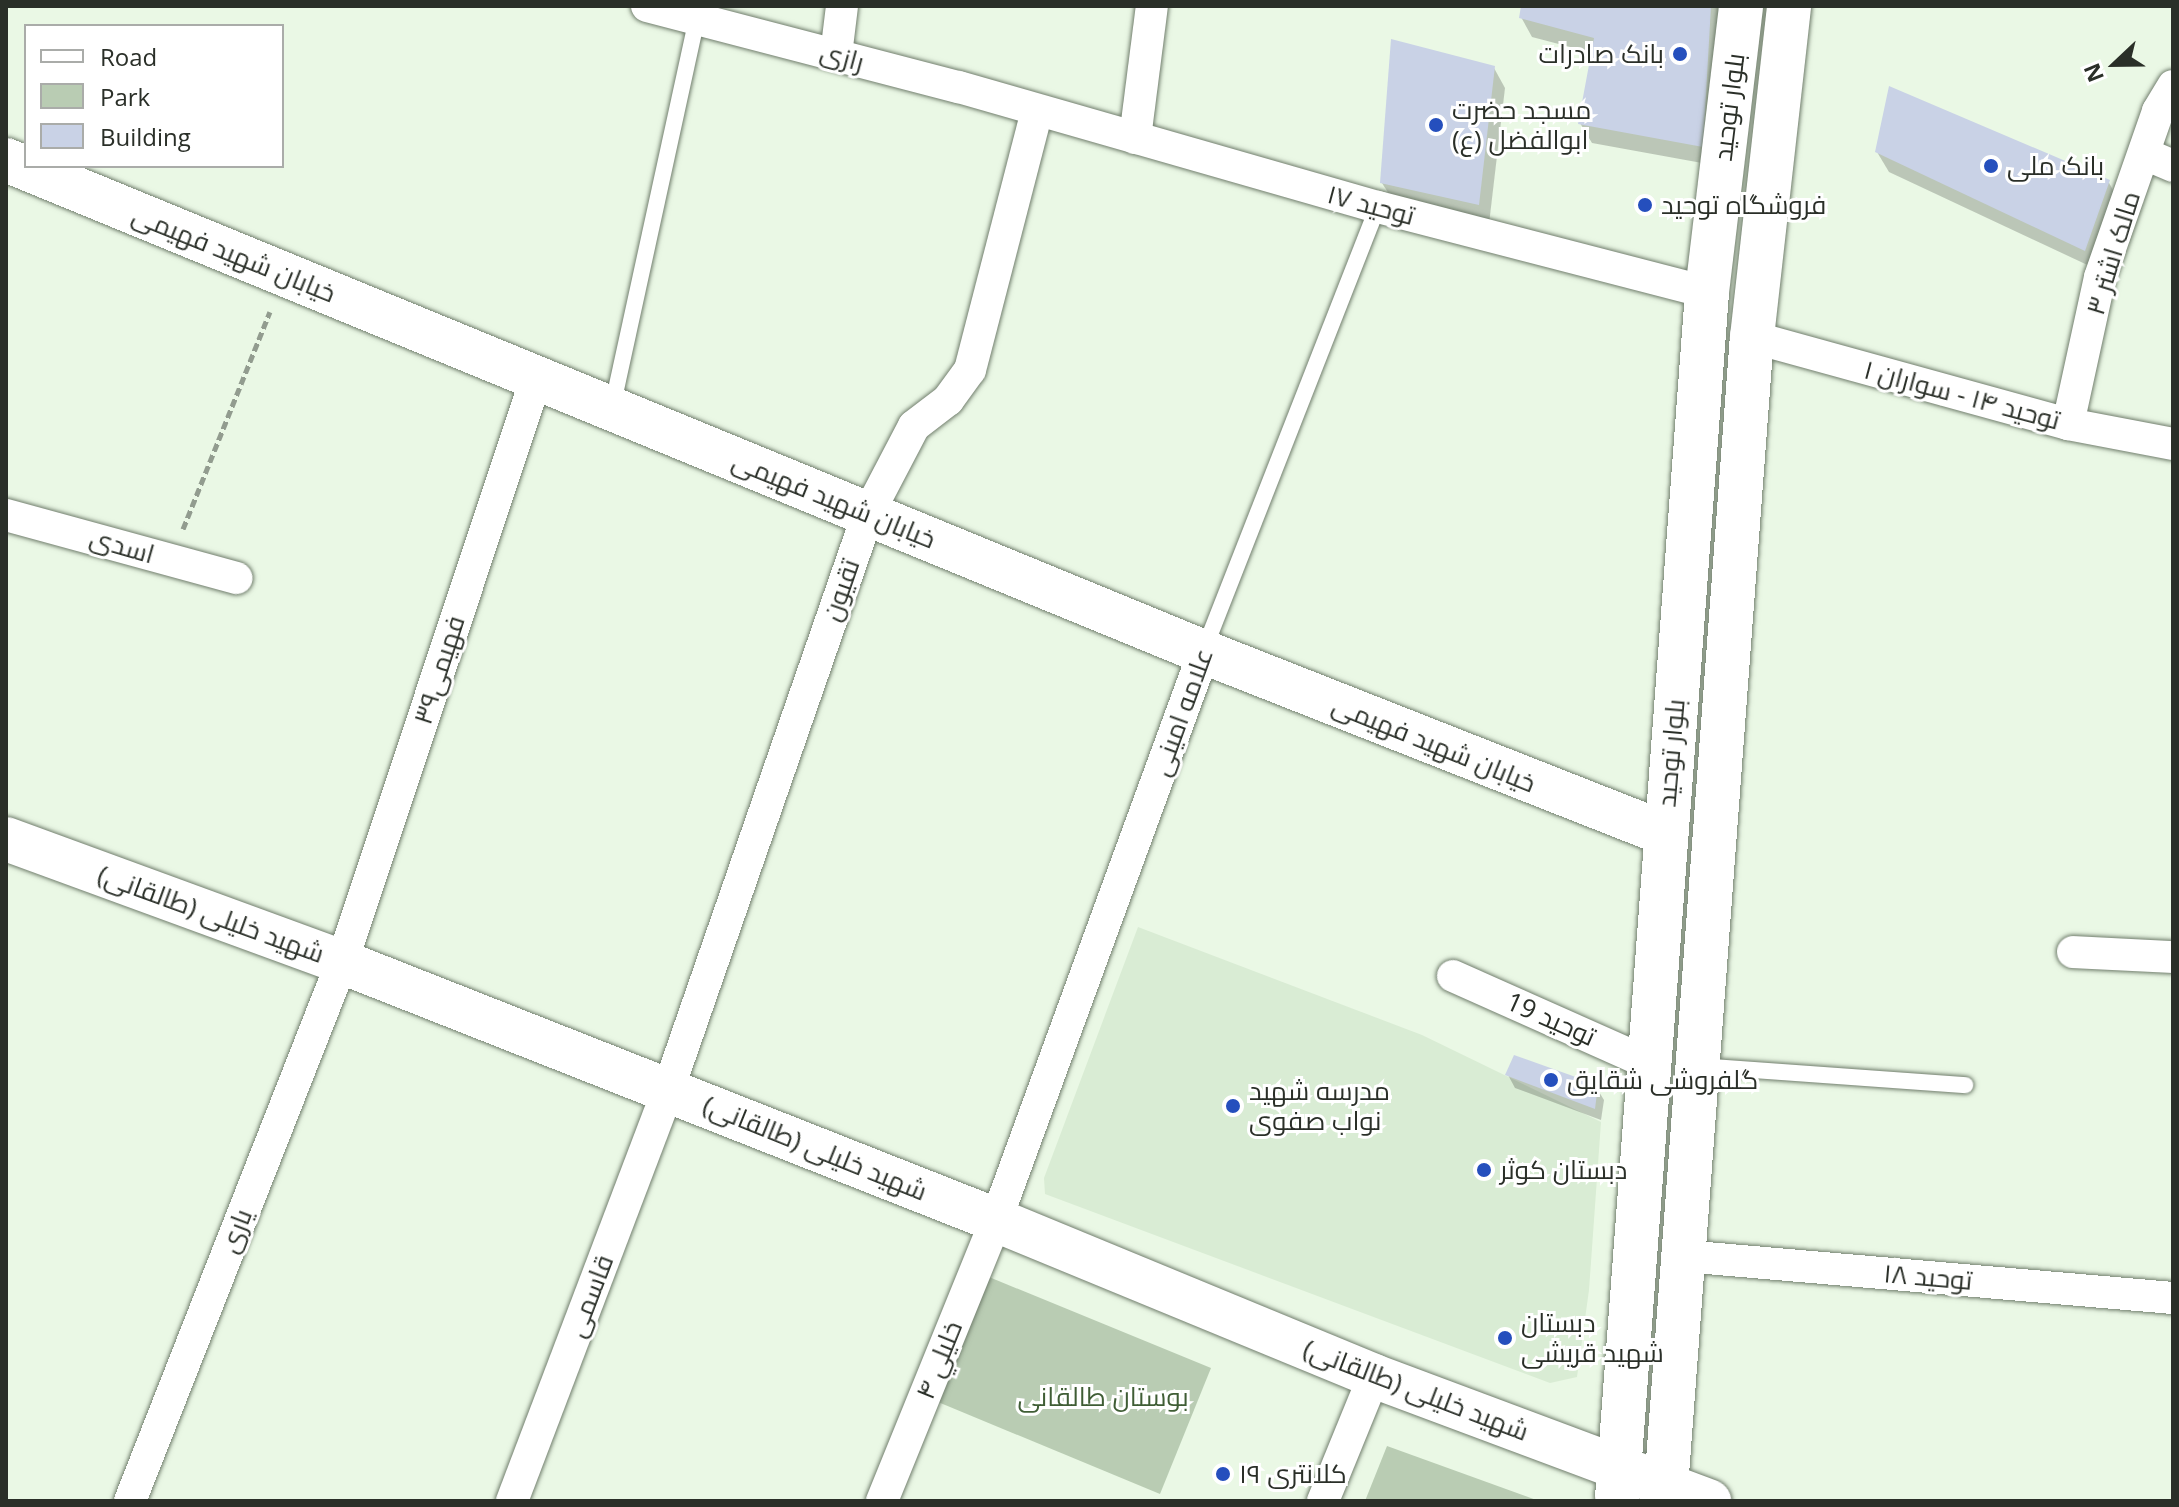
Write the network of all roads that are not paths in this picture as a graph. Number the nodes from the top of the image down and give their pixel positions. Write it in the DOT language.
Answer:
graph roads {
  1 [pos="647,6"];
  2 [pos="842,6"];
  3 [pos="1152,6"];
  4 [pos="1741,6"];
  5 [pos="1789,6"];
  6 [pos="697,19"];
  7 [pos="836,55"];
  8 [pos="2173,86"];
  9 [pos="1037,110"];
  10 [pos="1135,138"];
  11 [pos="2159,160"];
  12 [pos="25,168"];
  13 [pos="1378,207"];
  14 [pos="1707,292"];
  15 [pos="1752,337"];
  16 [pos="536,379"];
  17 [pos="611,409"];
  18 [pos="2068,424"];
  19 [pos="2173,444"];
  20 [pos="868,514"];
  21 [pos="6,515"];
  22 [pos="237,578"];
  23 [pos="1204,652"];
  24 [pos="1664,833"];
  25 [pos="7,845"];
  26 [pos="2073,952"];
  27 [pos="2173,957"];
  28 [pos="342,962"];
  29 [pos="1453,976"];
  30 [pos="1648,1063"];
  31 [pos="1697,1066"];
  32 [pos="1965,1085"];
  33 [pos="668,1090"];
  34 [pos="996,1220"];
  35 [pos="1683,1256"];
  36 [pos="2173,1298"];
  37 [pos="1374,1376"];
  38 [pos="1618,1486"];
  39 [pos="1666,1492"];
  40 [pos="130,1501"];
  41 [pos="512,1501"];
  42 [pos="882,1501"];
  43 [pos="1323,1501"];
  44 [pos="1709,1501"];
  1 -- 6 [label="street, رازی"];
  2 -- 7 [label="street"];
  3 -- 10 [label="street"];
  4 -- 14 [label="street, بلوار توحید"];
  5 -- 15 [label="street, بلوار توحید"];
  6 -- 7 [label="street, رازی"];
  6 -- 17 [label="lane"];
  7 -- 9 [label="street, رازی"];
  8 -- 11 [label="street, مالک اشتر ۳"];
  9 -- 10 [label="street, توحید ۱۷"];
  9 -- 20 [label="street, تقیون"];
  10 -- 13 [label="street, توحید ۱۷"];
  11 -- 18 [label="street, مالک اشتر ۳"];
  12 -- 16 [label="street, خیابان شهید فهیمی"];
  13 -- 14 [label="street, توحید ۱۷"];
  13 -- 23 [label="lane, علامه امینی"];
  14 -- 24 [label="street, بلوار توحید"];
  15 -- 18 [label="street, توحید ۱۴ - سواران ۱"];
  15 -- 31 [label="street, بلوار توحید"];
  16 -- 17 [label="street, خیابان شهید فهیمی"];
  16 -- 28 [label="street, فهیمی۳۹"];
  17 -- 20 [label="street, خیابان شهید فهیمی"];
  18 -- 19 [label="street, توحید ۱۴ - سواران ۱"];
  20 -- 23 [label="street, خیابان شهید فهیمی"];
  20 -- 33 [label="street, تقیون"];
  21 -- 22 [label="street, اسدی"];
  23 -- 24 [label="street, خیابان شهید فهیمی"];
  23 -- 34 [label="street, علامه امینی"];
  24 -- 30 [label="street, بلوار توحید"];
  25 -- 28 [label="street, شهید خلیلی (طالقانی)"];
  26 -- 27 [label="street"];
  28 -- 33 [label="street, شهید خلیلی (طالقانی)"];
  28 -- 40 [label="street, یاری"];
  29 -- 30 [label="street, توحید 19"];
  30 -- 38 [label="street, بلوار توحید"];
  31 -- 32 [label="lane"];
  31 -- 35 [label="street, بلوار توحید"];
  33 -- 34 [label="street, شهید خلیلی (طالقانی)"];
  33 -- 41 [label="street, قاسمی"];
  34 -- 37 [label="street, شهید خلیلی (طالقانی)"];
  34 -- 42 [label="street, خليلي ۴"];
  35 -- 36 [label="street, توحید ۱۸"];
  35 -- 39 [label="street, بلوار توحید"];
  37 -- 38 [label="street, شهید خلیلی (طالقانی)"];
  37 -- 43 [label="street"];
  38 -- 39 [label="street, شهید خلیلی (طالقانی)"];
  39 -- 44 [label="street, شهید خلیلی (طالقانی)"];
}
